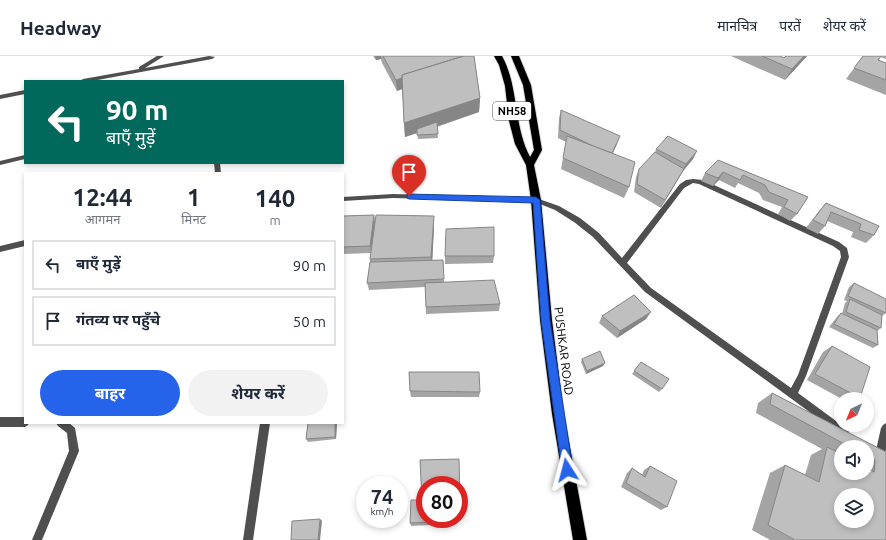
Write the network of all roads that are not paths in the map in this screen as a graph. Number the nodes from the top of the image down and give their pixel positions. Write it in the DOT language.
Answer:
graph roads {
  1 [pos="161,56"];
  2 [pos="498,56"];
  3 [pos="515,56"];
  4 [pos="212,57"];
  5 [pos="137,70"];
  6 [pos="88,80"];
  7 [pos="24,92"];
  8 [pos="0,97"];
  9 [pos="24,157"];
  10 [pos="0,163"];
  11 [pos="530,165"];
  12 [pos="344,199"];
  13 [pos="536,200"];
  14 [pos="24,243"];
  15 [pos="0,248"];
  16 [pos="622,262"];
  17 [pos="793,394"];
  18 [pos="0,422"];
  19 [pos="24,422"];
  20 [pos="62,424"];
  21 [pos="265,424"];
  22 [pos="886,428"];
  23 [pos="851,437"];
  24 [pos="879,459"];
  25 [pos="37,540"];
  26 [pos="248,540"];
  27 [pos="580,540"];
  1 -- 5 [label="street"];
  2 -- 11 [label="highway, PUSHKAR ROAD / NH58"];
  3 -- 11 [label="highway, NH58"];
  4 -- 5 [label="street"];
  5 -- 6 [label="street"];
  7 -- 8 [label="street"];
  9 -- 10 [label="street"];
  11 -- 13 [label="highway, PUSHKAR ROAD / NH58"];
  12 -- 13 [label="street"];
  13 -- 16 [label="street"];
  13 -- 27 [label="highway, PUSHKAR ROAD / NH58"];
  14 -- 15 [label="street"];
  16 -- 17 [label="street"];
  16 -- 17 [label="street"];
  17 -- 23 [label="street"];
  18 -- 19 [label="street"];
  20 -- 25 [label="street"];
  21 -- 26 [label="street"];
  22 -- 24 [label="street"];
}
